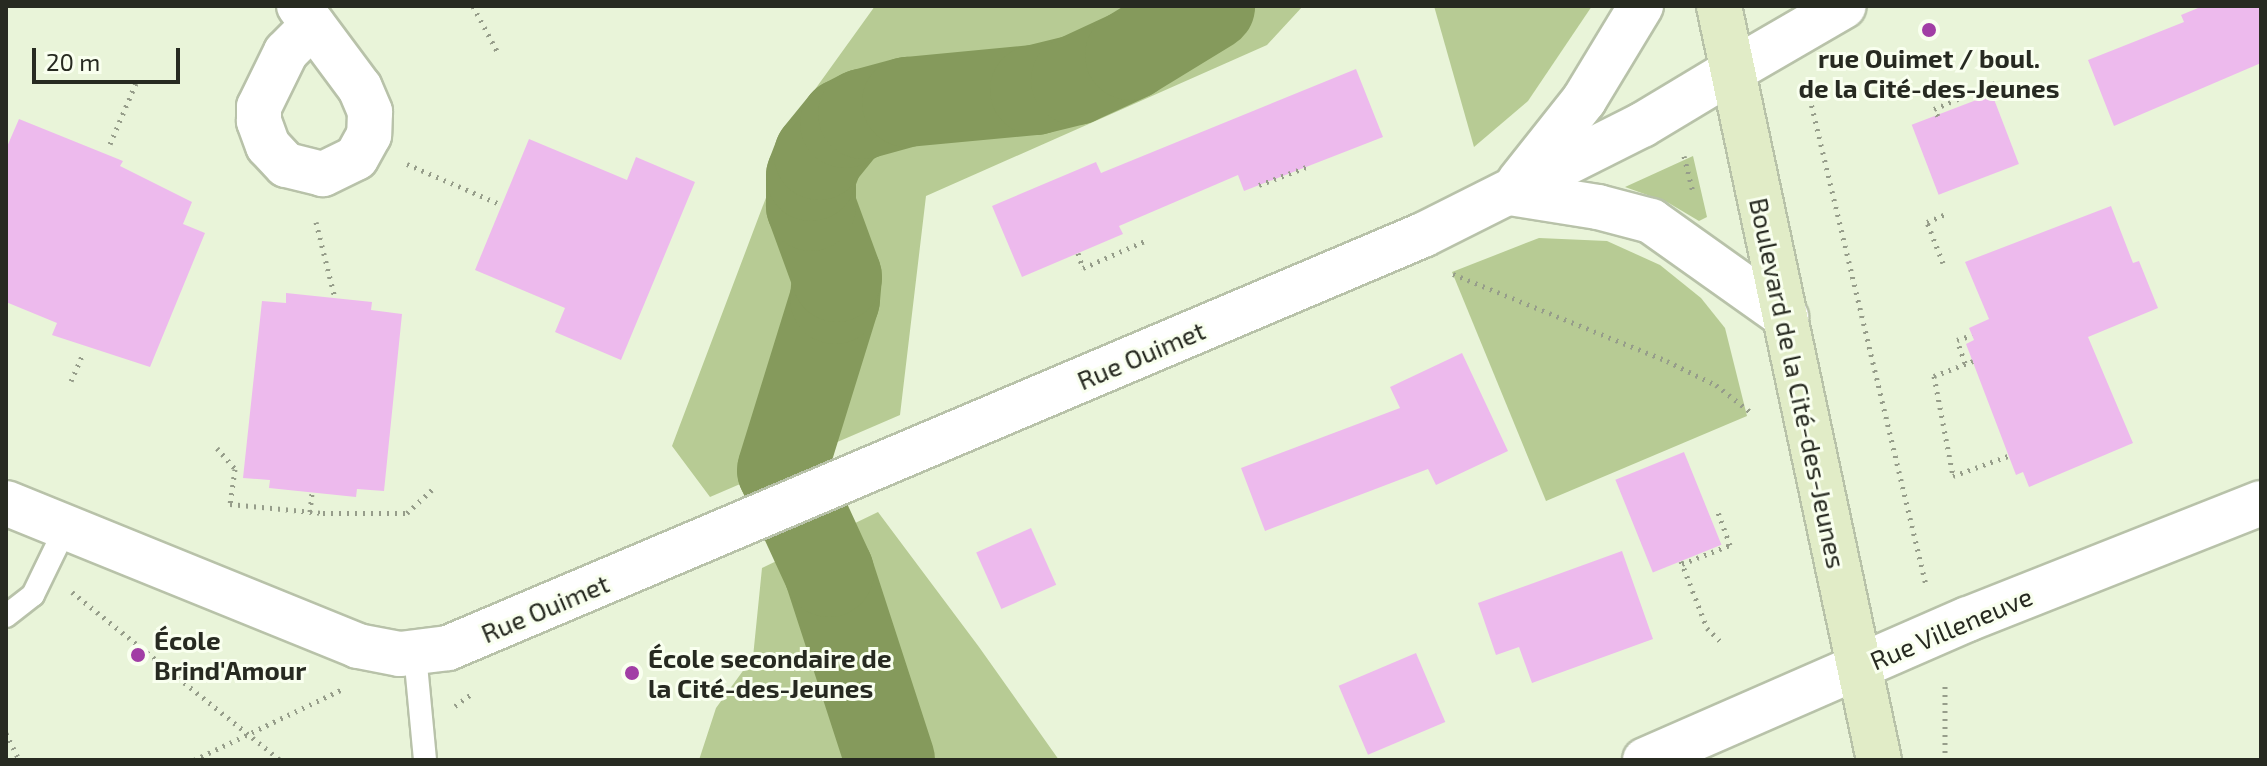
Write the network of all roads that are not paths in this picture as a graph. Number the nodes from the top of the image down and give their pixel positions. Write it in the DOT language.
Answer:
graph roads {
  1 [pos="1641,6"];
  2 [pos="1719,6"];
  3 [pos="1844,6"];
  4 [pos="1732,71"];
  5 [pos="1510,193"];
  6 [pos="1786,317"];
  7 [pos="6,503"];
  8 [pos="2261,503"];
  9 [pos="66,527"];
  10 [pos="6,616"];
  11 [pos="415,654"];
  12 [pos="1859,667"];
  13 [pos="425,760"];
  14 [pos="1645,760"];
  15 [pos="1879,760"];
  1 -- 5 [label="street"];
  2 -- 4 [label="main road, Boulevard de la Cité-des-Jeunes"];
  3 -- 4 [label="street, Rue Ouimet"];
  4 -- 5 [label="street, Rue Ouimet"];
  4 -- 6 [label="main road, Boulevard de la Cité-des-Jeunes"];
  5 -- 6 [label="street"];
  5 -- 11 [label="street, Rue Ouimet"];
  6 -- 12 [label="main road, Boulevard de la Cité-des-Jeunes"];
  7 -- 9 [label="street"];
  8 -- 12 [label="street, Rue Villeneuve"];
  9 -- 10 [label="lane"];
  9 -- 11 [label="street"];
  11 -- 13 [label="lane"];
  12 -- 14 [label="street, Rue Villeneuve"];
  12 -- 15 [label="main road, Boulevard de la Cité-des-Jeunes"];
}
